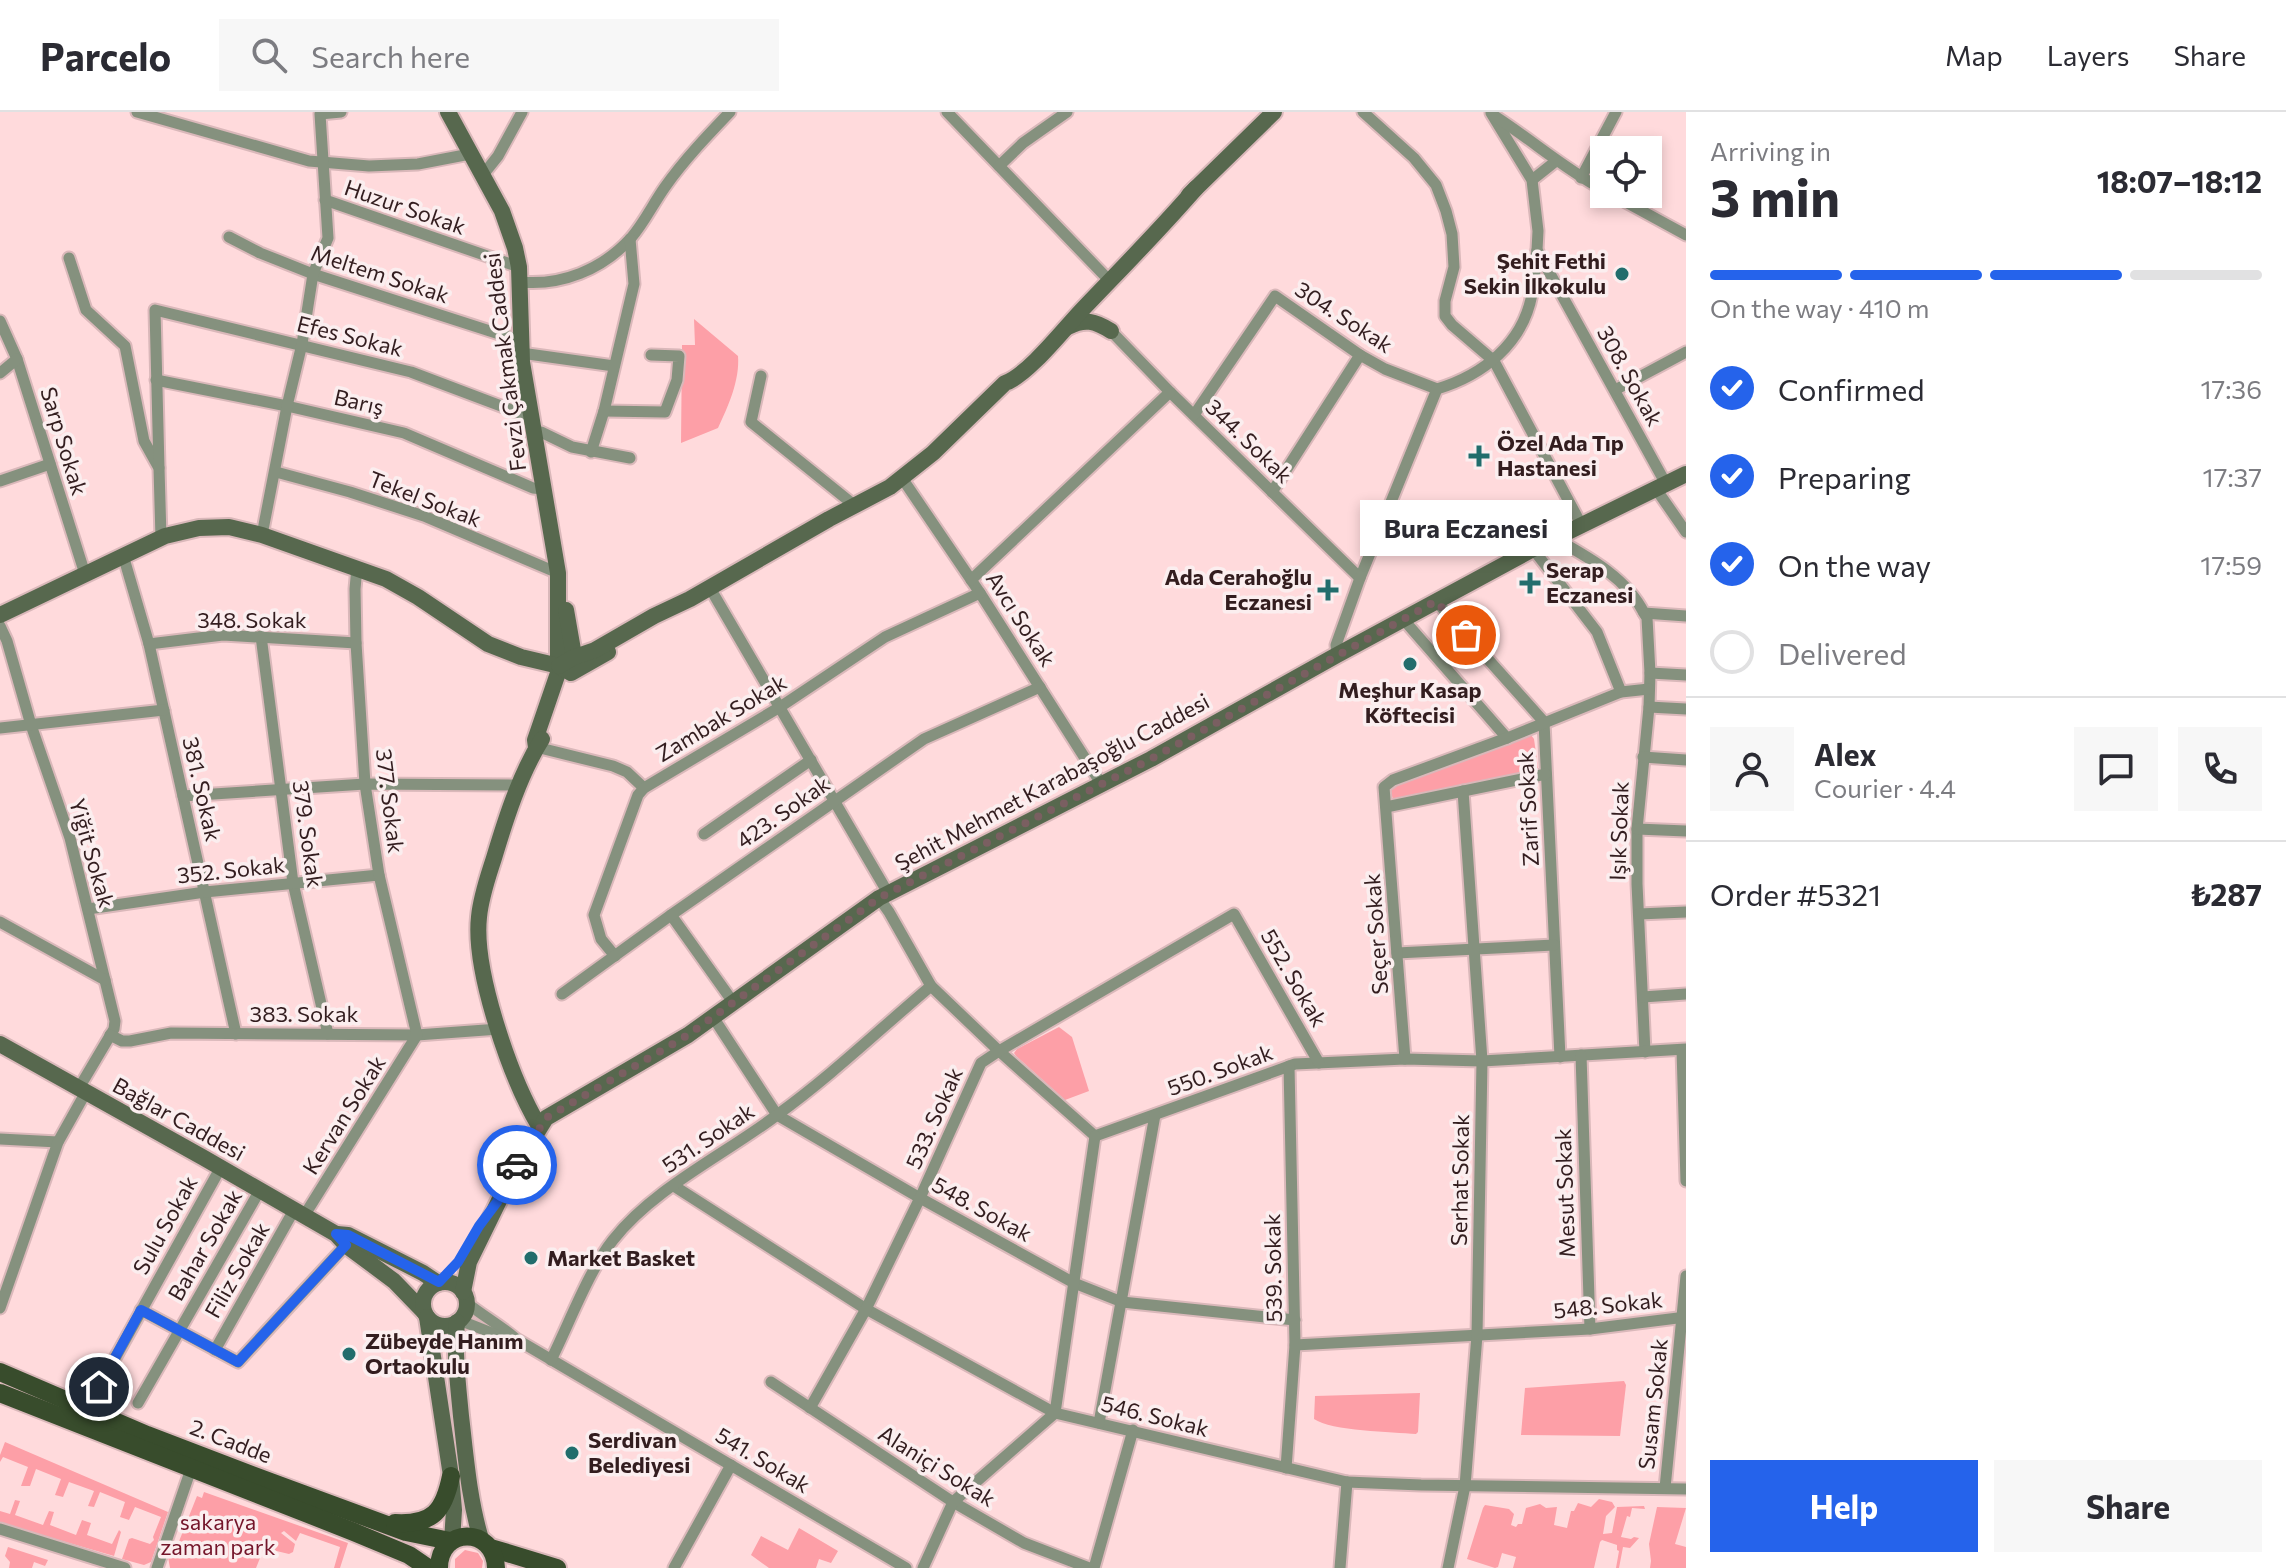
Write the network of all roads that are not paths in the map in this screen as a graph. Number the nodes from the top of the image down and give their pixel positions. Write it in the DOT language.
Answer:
graph roads {
  1 [pos="137,112"];
  2 [pos="341,112"];
  3 [pos="448,112"];
  4 [pos="522,112"];
  5 [pos="730,112"];
  6 [pos="947,112"];
  7 [pos="1067,112"];
  8 [pos="1274,112"];
  9 [pos="1363,112"];
  10 [pos="1616,112"];
  11 [pos="1490,113"];
  12 [pos="320,114"];
  13 [pos="470,154"];
  14 [pos="321,160"];
  15 [pos="1556,161"];
  16 [pos="999,166"];
  17 [pos="482,176"];
  18 [pos="1581,178"];
  19 [pos="1532,180"];
  20 [pos="1590,183"];
  21 [pos="1196,188"];
  22 [pos="325,200"];
  23 [pos="1637,208"];
  24 [pos="1686,235"];
  25 [pos="229,237"];
  26 [pos="630,239"];
  27 [pos="1537,250"];
  28 [pos="69,258"];
  29 [pos="313,274"];
  30 [pos="519,275"];
  31 [pos="1104,275"];
  32 [pos="1083,302"];
  33 [pos="0,321"];
  34 [pos="1111,331"];
  35 [pos="302,344"];
  36 [pos="1049,345"];
  37 [pos="521,347"];
  38 [pos="1686,352"];
  39 [pos="651,355"];
  40 [pos="1360,355"];
  41 [pos="17,359"];
  42 [pos="1494,361"];
  43 [pos="614,366"];
  44 [pos="0,373"];
  45 [pos="761,376"];
  46 [pos="156,380"];
  47 [pos="1005,383"];
  48 [pos="1437,389"];
  49 [pos="1615,390"];
  50 [pos="1170,392"];
  51 [pos="287,406"];
  52 [pos="604,411"];
  53 [pos="1194,415"];
  54 [pos="532,424"];
  55 [pos="591,452"];
  56 [pos="630,458"];
  57 [pos="50,464"];
  58 [pos="159,468"];
  59 [pos="276,472"];
  60 [pos="1686,474"];
  61 [pos="902,478"];
  62 [pos="0,481"];
  63 [pos="1661,486"];
  64 [pos="543,489"];
  65 [pos="1272,492"];
  66 [pos="854,505"];
  67 [pos="1582,526"];
  68 [pos="1686,532"];
  69 [pos="262,535"];
  70 [pos="161,538"];
  71 [pos="1556,539"];
  72 [pos="1533,549"];
  73 [pos="123,555"];
  74 [pos="357,567"];
  75 [pos="558,573"];
  76 [pos="85,574"];
  77 [pos="1360,578"];
  78 [pos="971,580"];
  79 [pos="710,588"];
  80 [pos="980,593"];
  81 [pos="1436,601"];
  82 [pos="1644,613"];
  83 [pos="0,615"];
  84 [pos="1686,616"];
  85 [pos="1403,619"];
  86 [pos="0,626"];
  87 [pos="261,636"];
  88 [pos="356,643"];
  89 [pos="149,644"];
  90 [pos="1337,655"];
  91 [pos="567,666"];
  92 [pos="1650,673"];
  93 [pos="1686,675"];
  94 [pos="1040,687"];
  95 [pos="1649,689"];
  96 [pos="1621,692"];
  97 [pos="780,707"];
  98 [pos="1649,707"];
  99 [pos="1686,709"];
  100 [pos="164,710"];
  101 [pos="1544,722"];
  102 [pos="31,725"];
  103 [pos="0,728"];
  104 [pos="1507,738"];
  105 [pos="536,747"];
  106 [pos="1643,757"];
  107 [pos="811,760"];
  108 [pos="1686,760"];
  109 [pos="1546,774"];
  110 [pos="365,784"];
  111 [pos="520,785"];
  112 [pos="1102,785"];
  113 [pos="644,788"];
  114 [pos="281,790"];
  115 [pos="1463,791"];
  116 [pos="183,796"];
  117 [pos="834,800"];
  118 [pos="1386,807"];
  119 [pos="1637,829"];
  120 [pos="1686,831"];
  121 [pos="704,834"];
  122 [pos="379,875"];
  123 [pos="293,883"];
  124 [pos="205,892"];
  125 [pos="884,896"];
  126 [pos="88,909"];
  127 [pos="1686,912"];
  128 [pos="1234,914"];
  129 [pos="1639,914"];
  130 [pos="671,915"];
  131 [pos="0,922"];
  132 [pos="1554,945"];
  133 [pos="1474,949"];
  134 [pos="1397,953"];
  135 [pos="615,956"];
  136 [pos="105,980"];
  137 [pos="931,986"];
  138 [pos="562,994"];
  139 [pos="1686,994"];
  140 [pos="1643,997"];
  141 [pos="733,1002"];
  142 [pos="713,1017"];
  143 [pos="499,1029"];
  144 [pos="236,1034"];
  145 [pos="328,1034"];
  146 [pos="110,1035"];
  147 [pos="417,1035"];
  148 [pos="0,1044"];
  149 [pos="1684,1050"];
  150 [pos="999,1051"];
  151 [pos="1645,1052"];
  152 [pos="1581,1055"];
  153 [pos="1560,1057"];
  154 [pos="1405,1059"];
  155 [pos="1482,1061"];
  156 [pos="1319,1063"];
  157 [pos="1289,1066"];
  158 [pos="82,1090"];
  159 [pos="777,1115"];
  160 [pos="1155,1115"];
  161 [pos="539,1126"];
  162 [pos="1095,1136"];
  163 [pos="0,1139"];
  164 [pos="58,1142"];
  165 [pos="221,1167"];
  166 [pos="1686,1181"];
  167 [pos="674,1186"];
  168 [pos="260,1190"];
  169 [pos="920,1198"];
  170 [pos="497,1202"];
  171 [pos="299,1213"];
  172 [pos="341,1240"];
  173 [pos="1686,1276"];
  174 [pos="438,1282"];
  175 [pos="1074,1283"];
  176 [pos="465,1298"];
  177 [pos="1122,1302"];
  178 [pos="0,1308"];
  179 [pos="866,1309"];
  180 [pos="141,1310"];
  181 [pos="425,1314"];
  182 [pos="1684,1317"];
  183 [pos="1295,1320"];
  184 [pos="458,1321"];
  185 [pos="1590,1329"];
  186 [pos="180,1331"];
  187 [pos="1477,1335"];
  188 [pos="516,1339"];
  189 [pos="1295,1345"];
  190 [pos="215,1350"];
  191 [pos="551,1360"];
  192 [pos="0,1372"];
  193 [pos="771,1382"];
  194 [pos="99,1387"];
  195 [pos="0,1393"];
  196 [pos="138,1403"];
  197 [pos="810,1408"];
  198 [pos="1055,1413"];
  199 [pos="1099,1423"];
  200 [pos="1133,1430"];
  201 [pos="731,1465"];
  202 [pos="1286,1468"];
  203 [pos="191,1469"];
  204 [pos="451,1476"];
  205 [pos="1347,1482"];
  206 [pos="1465,1486"];
  207 [pos="1665,1488"];
  208 [pos="1686,1489"];
  209 [pos="953,1502"];
  210 [pos="378,1522"];
  211 [pos="0,1529"];
  212 [pos="354,1532"];
  213 [pos="451,1541"];
  214 [pos="486,1544"];
  215 [pos="552,1566"];
  216 [pos="125,1568"];
  217 [pos="157,1568"];
  218 [pos="418,1568"];
  219 [pos="428,1568"];
  220 [pos="439,1568"];
  221 [pos="496,1568"];
  222 [pos="674,1568"];
  223 [pos="906,1568"];
  224 [pos="923,1568"];
  225 [pos="1091,1568"];
  226 [pos="1340,1568"];
  227 [pos="1448,1568"];
  1 -- 14 [label="street"];
  2 -- 12 [label="street"];
  3 -- 13 [label="main road, Fevzi Çakmak Caddesi"];
  4 -- 17 [label="street"];
  5 -- 26 [label="street"];
  6 -- 16 [label="street"];
  7 -- 16 [label="street"];
  8 -- 21 [label="main road"];
  9 -- 42 [label="street"];
  10 -- 18 [label="street"];
  11 -- 15 [label="street"];
  11 -- 19 [label="street, 308. Sokak"];
  12 -- 14 [label="street"];
  13 -- 14 [label="street"];
  13 -- 17 [label="main road, Fevzi Çakmak Caddesi"];
  14 -- 22 [label="street"];
  15 -- 18 [label="street"];
  15 -- 19 [label="street"];
  16 -- 31 [label="street"];
  17 -- 30 [label="main road, Fevzi Çakmak Caddesi"];
  18 -- 20 [label="street"];
  19 -- 27 [label="street, 308. Sokak"];
  21 -- 31 [label="main road"];
  21 -- 32 [label="main road"];
  22 -- 29 [label="street"];
  22 -- 30 [label="street, Huzur Sokak"];
  23 -- 24 [label="street"];
  25 -- 29 [label="street, Meltem Sokak"];
  26 -- 30 [label="street"];
  26 -- 43 [label="street"];
  27 -- 42 [label="street"];
  27 -- 49 [label="street, 308. Sokak"];
  28 -- 58 [label="street"];
  29 -- 35 [label="street"];
  29 -- 37 [label="street, Meltem Sokak"];
  30 -- 37 [label="main road, Fevzi Çakmak Caddesi"];
  31 -- 32 [label="main road"];
  32 -- 34 [label="main road"];
  32 -- 36 [label="main road"];
  32 -- 47 [label="main road"];
  33 -- 41 [label="street, Sarp Sokak"];
  34 -- 36 [label="main road"];
  34 -- 50 [label="street, 344. Sokak"];
  35 -- 46 [label="street, Efes Sokak"];
  35 -- 51 [label="street"];
  35 -- 54 [label="street, Efes Sokak"];
  36 -- 47 [label="main road"];
  37 -- 43 [label="street, Meltem Sokak"];
  37 -- 54 [label="main road, Fevzi Çakmak Caddesi"];
  38 -- 49 [label="street"];
  39 -- 52 [label="street"];
  40 -- 48 [label="street, 304. Sokak"];
  40 -- 53 [label="street, 304. Sokak"];
  40 -- 65 [label="street"];
  41 -- 44 [label="street"];
  41 -- 57 [label="street, Sarp Sokak"];
  42 -- 48 [label="street"];
  42 -- 67 [label="street"];
  43 -- 52 [label="street"];
  45 -- 66 [label="street"];
  46 -- 51 [label="street, Barış"];
  46 -- 58 [label="street"];
  47 -- 61 [label="main road"];
  48 -- 77 [label="street"];
  49 -- 63 [label="street, 308. Sokak"];
  50 -- 53 [label="street, 344. Sokak"];
  50 -- 78 [label="street"];
  51 -- 59 [label="street"];
  51 -- 64 [label="street, Barış"];
  52 -- 55 [label="street"];
  53 -- 65 [label="street, 344. Sokak"];
  54 -- 55 [label="street, Efes Sokak"];
  54 -- 64 [label="main road, Fevzi Çakmak Caddesi"];
  55 -- 56 [label="street, Efes Sokak"];
  57 -- 62 [label="street"];
  57 -- 76 [label="street, Sarp Sokak"];
  58 -- 70 [label="street"];
  59 -- 69 [label="street"];
  59 -- 75 [label="street, Tekel Sokak"];
  60 -- 63 [label="main road, Şehit Mehmet Karabaşoğlu Caddesi"];
  61 -- 66 [label="main road"];
  61 -- 78 [label="street, Avcı Sokak"];
  63 -- 67 [label="main road, Şehit Mehmet Karabaşoğlu Caddesi"];
  63 -- 68 [label="street, 308. Sokak"];
  64 -- 75 [label="main road, Fevzi Çakmak Caddesi"];
  65 -- 77 [label="street, 344. Sokak"];
  66 -- 79 [label="main road"];
  67 -- 71 [label="main road, Şehit Mehmet Karabaşoğlu Caddesi"];
  69 -- 70 [label="main road"];
  69 -- 74 [label="main road"];
  70 -- 73 [label="main road"];
  71 -- 72 [label="main road, Şehit Mehmet Karabaşoğlu Caddesi"];
  71 -- 82 [label="street"];
  72 -- 81 [label="main road, Şehit Mehmet Karabaşoğlu Caddesi"];
  72 -- 96 [label="street"];
  73 -- 76 [label="main road"];
  73 -- 89 [label="street, 381. Sokak"];
  74 -- 88 [label="street, 377. Sokak"];
  74 -- 91 [label="main road"];
  75 -- 91 [label="main road, Fevzi Çakmak Caddesi"];
  76 -- 83 [label="main road"];
  77 -- 90 [label="street"];
  78 -- 80 [label="street, Avcı Sokak"];
  79 -- 91 [label="main road"];
  79 -- 97 [label="street"];
  80 -- 94 [label="street, Avcı Sokak"];
  80 -- 97 [label="street, Zambak Sokak"];
  81 -- 85 [label="main road, Şehit Mehmet Karabaşoğlu Caddesi"];
  81 -- 101 [label="street, Zarif Sokak"];
  82 -- 84 [label="street"];
  82 -- 92 [label="street, Işık Sokak"];
  85 -- 90 [label="main road, Şehit Mehmet Karabaşoğlu Caddesi"];
  85 -- 104 [label="street"];
  86 -- 102 [label="street, Yiğit Sokak"];
  87 -- 88 [label="street, 348. Sokak"];
  87 -- 89 [label="street, 348. Sokak"];
  87 -- 114 [label="street, 379. Sokak"];
  88 -- 110 [label="street, 377. Sokak"];
  89 -- 100 [label="street, 381. Sokak"];
  90 -- 112 [label="main road, Şehit Mehmet Karabaşoğlu Caddesi"];
  91 -- 105 [label="main road, Fevzi Çakmak Caddesi"];
  92 -- 93 [label="street"];
  92 -- 95 [label="street, Işık Sokak"];
  94 -- 112 [label="street, Avcı Sokak"];
  94 -- 117 [label="street, 423. Sokak"];
  95 -- 96 [label="street"];
  95 -- 98 [label="street, Işık Sokak"];
  96 -- 101 [label="street"];
  97 -- 107 [label="street"];
  97 -- 113 [label="street, Zambak Sokak"];
  98 -- 99 [label="street"];
  98 -- 106 [label="street, Işık Sokak"];
  100 -- 102 [label="street"];
  100 -- 116 [label="street, 381. Sokak"];
  101 -- 104 [label="street"];
  101 -- 109 [label="street, Zarif Sokak"];
  102 -- 103 [label="street"];
  102 -- 126 [label="street, Yiğit Sokak"];
  104 -- 118 [label="street, Seçer Sokak"];
  105 -- 111 [label="main road, Fevzi Çakmak Caddesi"];
  105 -- 113 [label="street"];
  106 -- 108 [label="street"];
  106 -- 119 [label="street, Işık Sokak"];
  107 -- 117 [label="street"];
  107 -- 121 [label="street"];
  109 -- 115 [label="street"];
  109 -- 132 [label="street, Zarif Sokak"];
  110 -- 111 [label="street"];
  110 -- 114 [label="street"];
  110 -- 122 [label="street, 377. Sokak"];
  111 -- 143 [label="main road, Fevzi Çakmak Caddesi"];
  112 -- 125 [label="main road, Şehit Mehmet Karabaşoğlu Caddesi"];
  113 -- 135 [label="street, Zambak Sokak"];
  114 -- 116 [label="street"];
  114 -- 123 [label="street, 379. Sokak"];
  115 -- 118 [label="street"];
  115 -- 133 [label="street, Serhat Sokak"];
  116 -- 124 [label="street, 381. Sokak"];
  117 -- 125 [label="street"];
  117 -- 130 [label="street, 423. Sokak"];
  118 -- 134 [label="street, Seçer Sokak"];
  119 -- 120 [label="street"];
  119 -- 129 [label="street, Işık Sokak"];
  122 -- 123 [label="street, 352. Sokak"];
  122 -- 147 [label="street, 377. Sokak"];
  123 -- 124 [label="street, 352. Sokak"];
  123 -- 145 [label="street, 379. Sokak"];
  124 -- 126 [label="street, 352. Sokak"];
  124 -- 144 [label="street, 381. Sokak"];
  125 -- 137 [label="street"];
  125 -- 141 [label="main road, Şehit Mehmet Karabaşoğlu Caddesi"];
  126 -- 136 [label="street, Yiğit Sokak"];
  127 -- 129 [label="street"];
  128 -- 150 [label="street, 533. Sokak"];
  128 -- 156 [label="street, 552. Sokak"];
  129 -- 140 [label="street, Işık Sokak"];
  130 -- 135 [label="street, 423. Sokak"];
  130 -- 141 [label="street"];
  131 -- 136 [label="street"];
  132 -- 133 [label="street"];
  132 -- 153 [label="street, Zarif Sokak"];
  133 -- 134 [label="street"];
  133 -- 155 [label="street, Serhat Sokak"];
  134 -- 154 [label="street, Seçer Sokak"];
  135 -- 138 [label="street, 423. Sokak"];
  136 -- 146 [label="street, Yiğit Sokak"];
  137 -- 150 [label="street"];
  137 -- 159 [label="street, 531. Sokak"];
  139 -- 140 [label="street"];
  140 -- 151 [label="street, Işık Sokak"];
  141 -- 142 [label="main road, Şehit Mehmet Karabaşoğlu Caddesi"];
  142 -- 159 [label="street, 548. Sokak"];
  142 -- 161 [label="main road, Şehit Mehmet Karabaşoğlu Caddesi"];
  143 -- 147 [label="street, 383. Sokak"];
  143 -- 161 [label="main road, Fevzi Çakmak Caddesi"];
  144 -- 145 [label="street, 383. Sokak"];
  144 -- 146 [label="street, 383. Sokak"];
  145 -- 147 [label="street, 383. Sokak"];
  146 -- 158 [label="street"];
  147 -- 171 [label="street, Kervan Sokak"];
  148 -- 158 [label="main road, Bağlar Caddesi"];
  149 -- 151 [label="street, 550. Sokak"];
  149 -- 166 [label="street"];
  150 -- 162 [label="street"];
  150 -- 169 [label="street, 533. Sokak"];
  151 -- 152 [label="street, 550. Sokak"];
  152 -- 153 [label="street, 550. Sokak"];
  152 -- 185 [label="street, Mesut Sokak"];
  153 -- 155 [label="street, 550. Sokak"];
  154 -- 155 [label="street, 550. Sokak"];
  154 -- 156 [label="street, 550. Sokak"];
  155 -- 187 [label="street, Serhat Sokak"];
  156 -- 157 [label="street, 550. Sokak"];
  157 -- 160 [label="street, 550. Sokak"];
  157 -- 183 [label="street, 539. Sokak"];
  158 -- 164 [label="street"];
  158 -- 165 [label="main road, Bağlar Caddesi"];
  159 -- 167 [label="street, 531. Sokak"];
  159 -- 169 [label="street, 548. Sokak"];
  160 -- 162 [label="street, 550. Sokak"];
  160 -- 177 [label="street"];
  161 -- 170 [label="main road, Şehit Mehmet Karabaşoğlu Caddesi"];
  162 -- 175 [label="street"];
  163 -- 164 [label="street"];
  164 -- 178 [label="street"];
  165 -- 168 [label="main road, Bağlar Caddesi"];
  165 -- 180 [label="street, Sulu Sokak"];
  167 -- 179 [label="street, 546. Sokak"];
  167 -- 191 [label="street, 531. Sokak"];
  168 -- 171 [label="main road, Bağlar Caddesi"];
  168 -- 186 [label="street, Bahar Sokak"];
  169 -- 175 [label="street, 548. Sokak"];
  169 -- 179 [label="street, 533. Sokak"];
  170 -- 174 [label="main road, Şehit Mehmet Karabaşoğlu Caddesi"];
  170 -- 176 [label="main road, Şehit Mehmet Karabaşoğlu Caddesi"];
  171 -- 172 [label="main road, Bağlar Caddesi"];
  171 -- 190 [label="street, Filiz Sokak"];
  172 -- 174 [label="main road"];
  172 -- 181 [label="main road"];
  172 -- 190 [label="street"];
  173 -- 182 [label="street, Susam Sokak"];
  174 -- 176 [label="main road"];
  174 -- 181 [label="main road"];
  175 -- 177 [label="street, 548. Sokak"];
  175 -- 198 [label="street"];
  176 -- 184 [label="main road"];
  176 -- 188 [label="street"];
  177 -- 183 [label="street, 548. Sokak"];
  177 -- 199 [label="street"];
  179 -- 197 [label="street, 533. Sokak"];
  179 -- 198 [label="street, 546. Sokak"];
  180 -- 186 [label="street"];
  180 -- 194 [label="street, Sulu Sokak"];
  181 -- 184 [label="main road"];
  181 -- 204 [label="main road"];
  182 -- 185 [label="street, 548. Sokak"];
  182 -- 207 [label="street, Susam Sokak"];
  183 -- 189 [label="street, 539. Sokak"];
  184 -- 188 [label="street"];
  184 -- 214 [label="main road"];
  185 -- 187 [label="street, 548. Sokak"];
  186 -- 190 [label="street"];
  186 -- 196 [label="street, Bahar Sokak"];
  187 -- 189 [label="street, 548. Sokak"];
  187 -- 206 [label="street, Serhat Sokak"];
  188 -- 191 [label="street, 541. Sokak"];
  189 -- 202 [label="street, 539. Sokak"];
  191 -- 201 [label="street, 541. Sokak"];
  192 -- 210 [label="main road, 2. Cadde"];
  193 -- 197 [label="street, Alaniçi Sokak"];
  195 -- 203 [label="main road, 2. Cadde"];
  197 -- 209 [label="street, Alaniçi Sokak"];
  198 -- 199 [label="street, 546. Sokak"];
  198 -- 209 [label="street"];
  199 -- 200 [label="street, 546. Sokak"];
  200 -- 202 [label="street, 546. Sokak"];
  200 -- 225 [label="street"];
  201 -- 222 [label="street"];
  201 -- 223 [label="street, 541. Sokak"];
  202 -- 205 [label="street, 546. Sokak"];
  203 -- 212 [label="main road, 2. Cadde"];
  203 -- 217 [label="street"];
  204 -- 210 [label="main road"];
  204 -- 213 [label="main road"];
  205 -- 206 [label="street, 546. Sokak"];
  205 -- 226 [label="street"];
  206 -- 207 [label="street, 546. Sokak"];
  206 -- 227 [label="street, Serhat Sokak"];
  207 -- 208 [label="street, 546. Sokak"];
  209 -- 224 [label="street"];
  209 -- 225 [label="street, Alaniçi Sokak"];
  210 -- 213 [label="main road, 2. Cadde"];
  211 -- 216 [label="street"];
  212 -- 218 [label="main road"];
  212 -- 219 [label="main road, 2. Cadde"];
  213 -- 214 [label="main road, 2. Cadde"];
  213 -- 220 [label="main road"];
  214 -- 215 [label="main road"];
  214 -- 221 [label="main road"];
}
